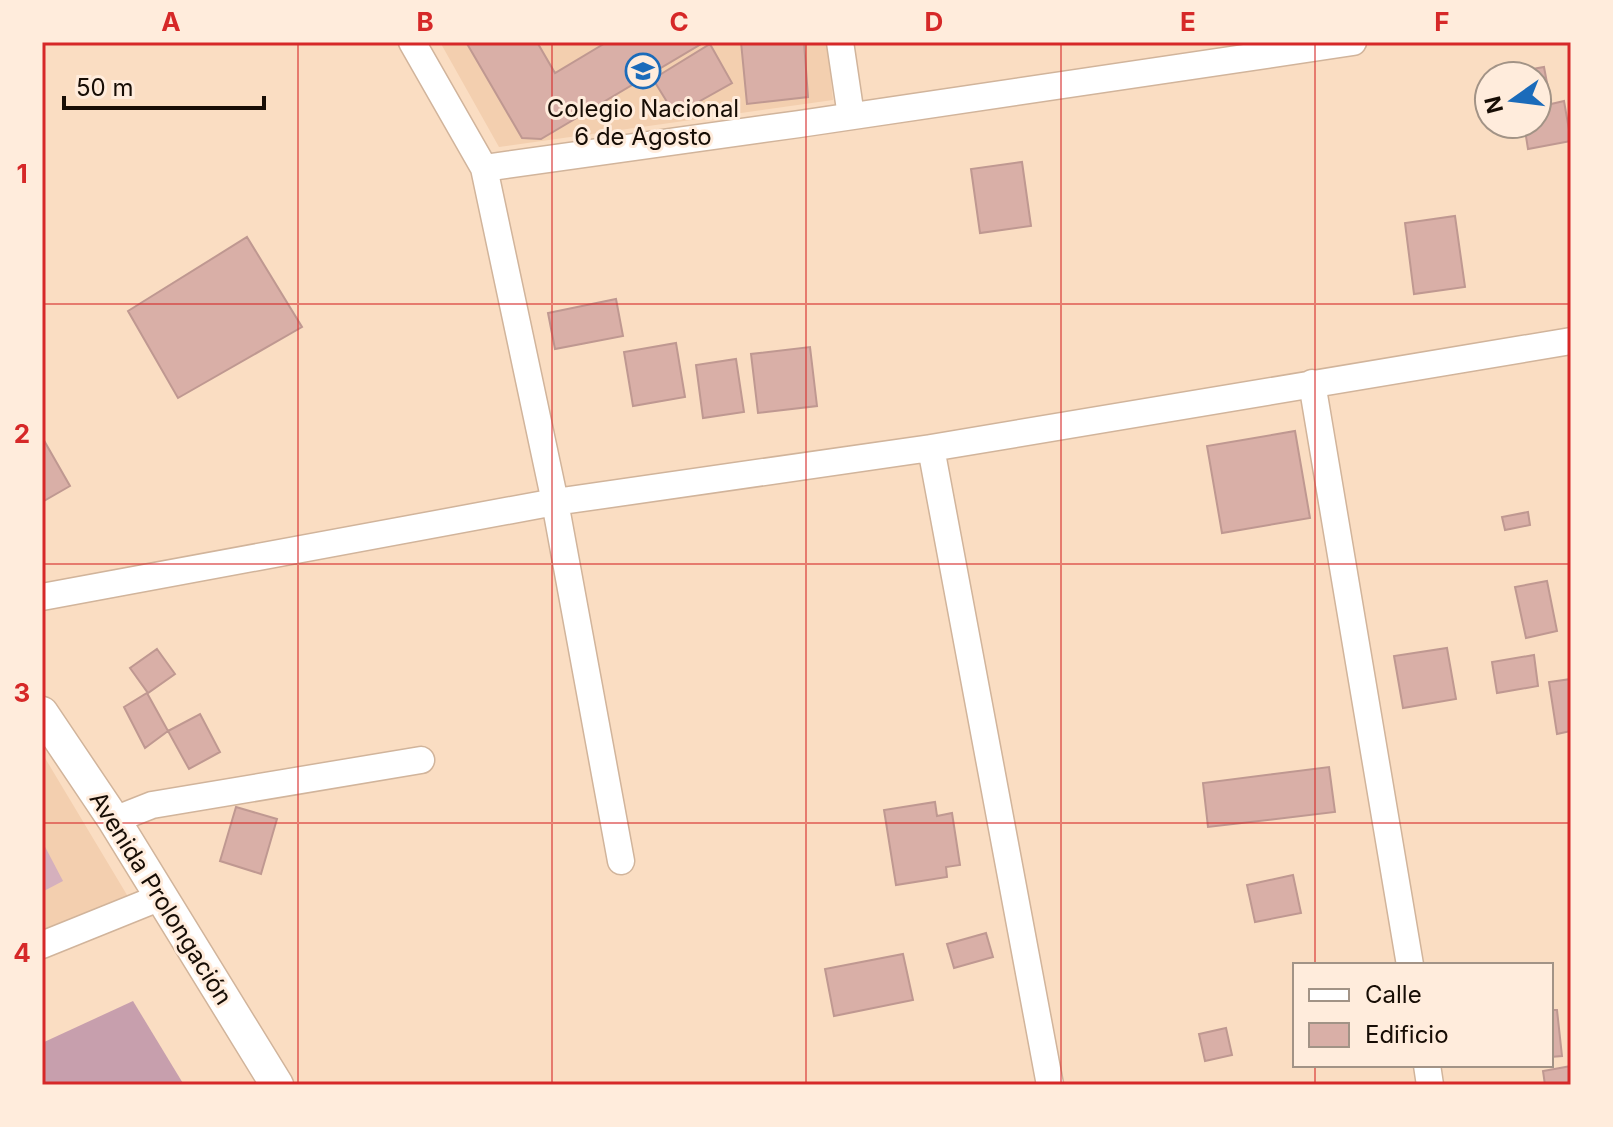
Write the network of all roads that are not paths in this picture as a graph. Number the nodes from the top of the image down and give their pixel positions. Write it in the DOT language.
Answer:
graph roads {
  1 [pos="412,42"];
  2 [pos="840,42"];
  3 [pos="1353,42"];
  4 [pos="851,116"];
  5 [pos="484,168"];
  6 [pos="1571,341"];
  7 [pos="1312,383"];
  8 [pos="931,448"];
  9 [pos="555,502"];
  10 [pos="42,597"];
  11 [pos="42,713"];
  12 [pos="421,760"];
  13 [pos="114,820"];
  14 [pos="621,861"];
  15 [pos="161,897"];
  16 [pos="42,945"];
  17 [pos="1410,963"];
  18 [pos="277,1085"];
  19 [pos="1050,1085"];
  1 -- 5 [label="street"];
  2 -- 4 [label="street"];
  3 -- 4 [label="street"];
  4 -- 5 [label="street"];
  5 -- 9 [label="street"];
  6 -- 7 [label="street"];
  7 -- 8 [label="street"];
  7 -- 17 [label="street"];
  8 -- 9 [label="street"];
  8 -- 19 [label="street"];
  9 -- 10 [label="street"];
  9 -- 14 [label="street"];
  11 -- 13 [label="street, Avenida Prolongación"];
  12 -- 13 [label="street"];
  13 -- 15 [label="street, Avenida Prolongación"];
  15 -- 16 [label="street"];
  15 -- 18 [label="street, Avenida Prolongación"];
}
